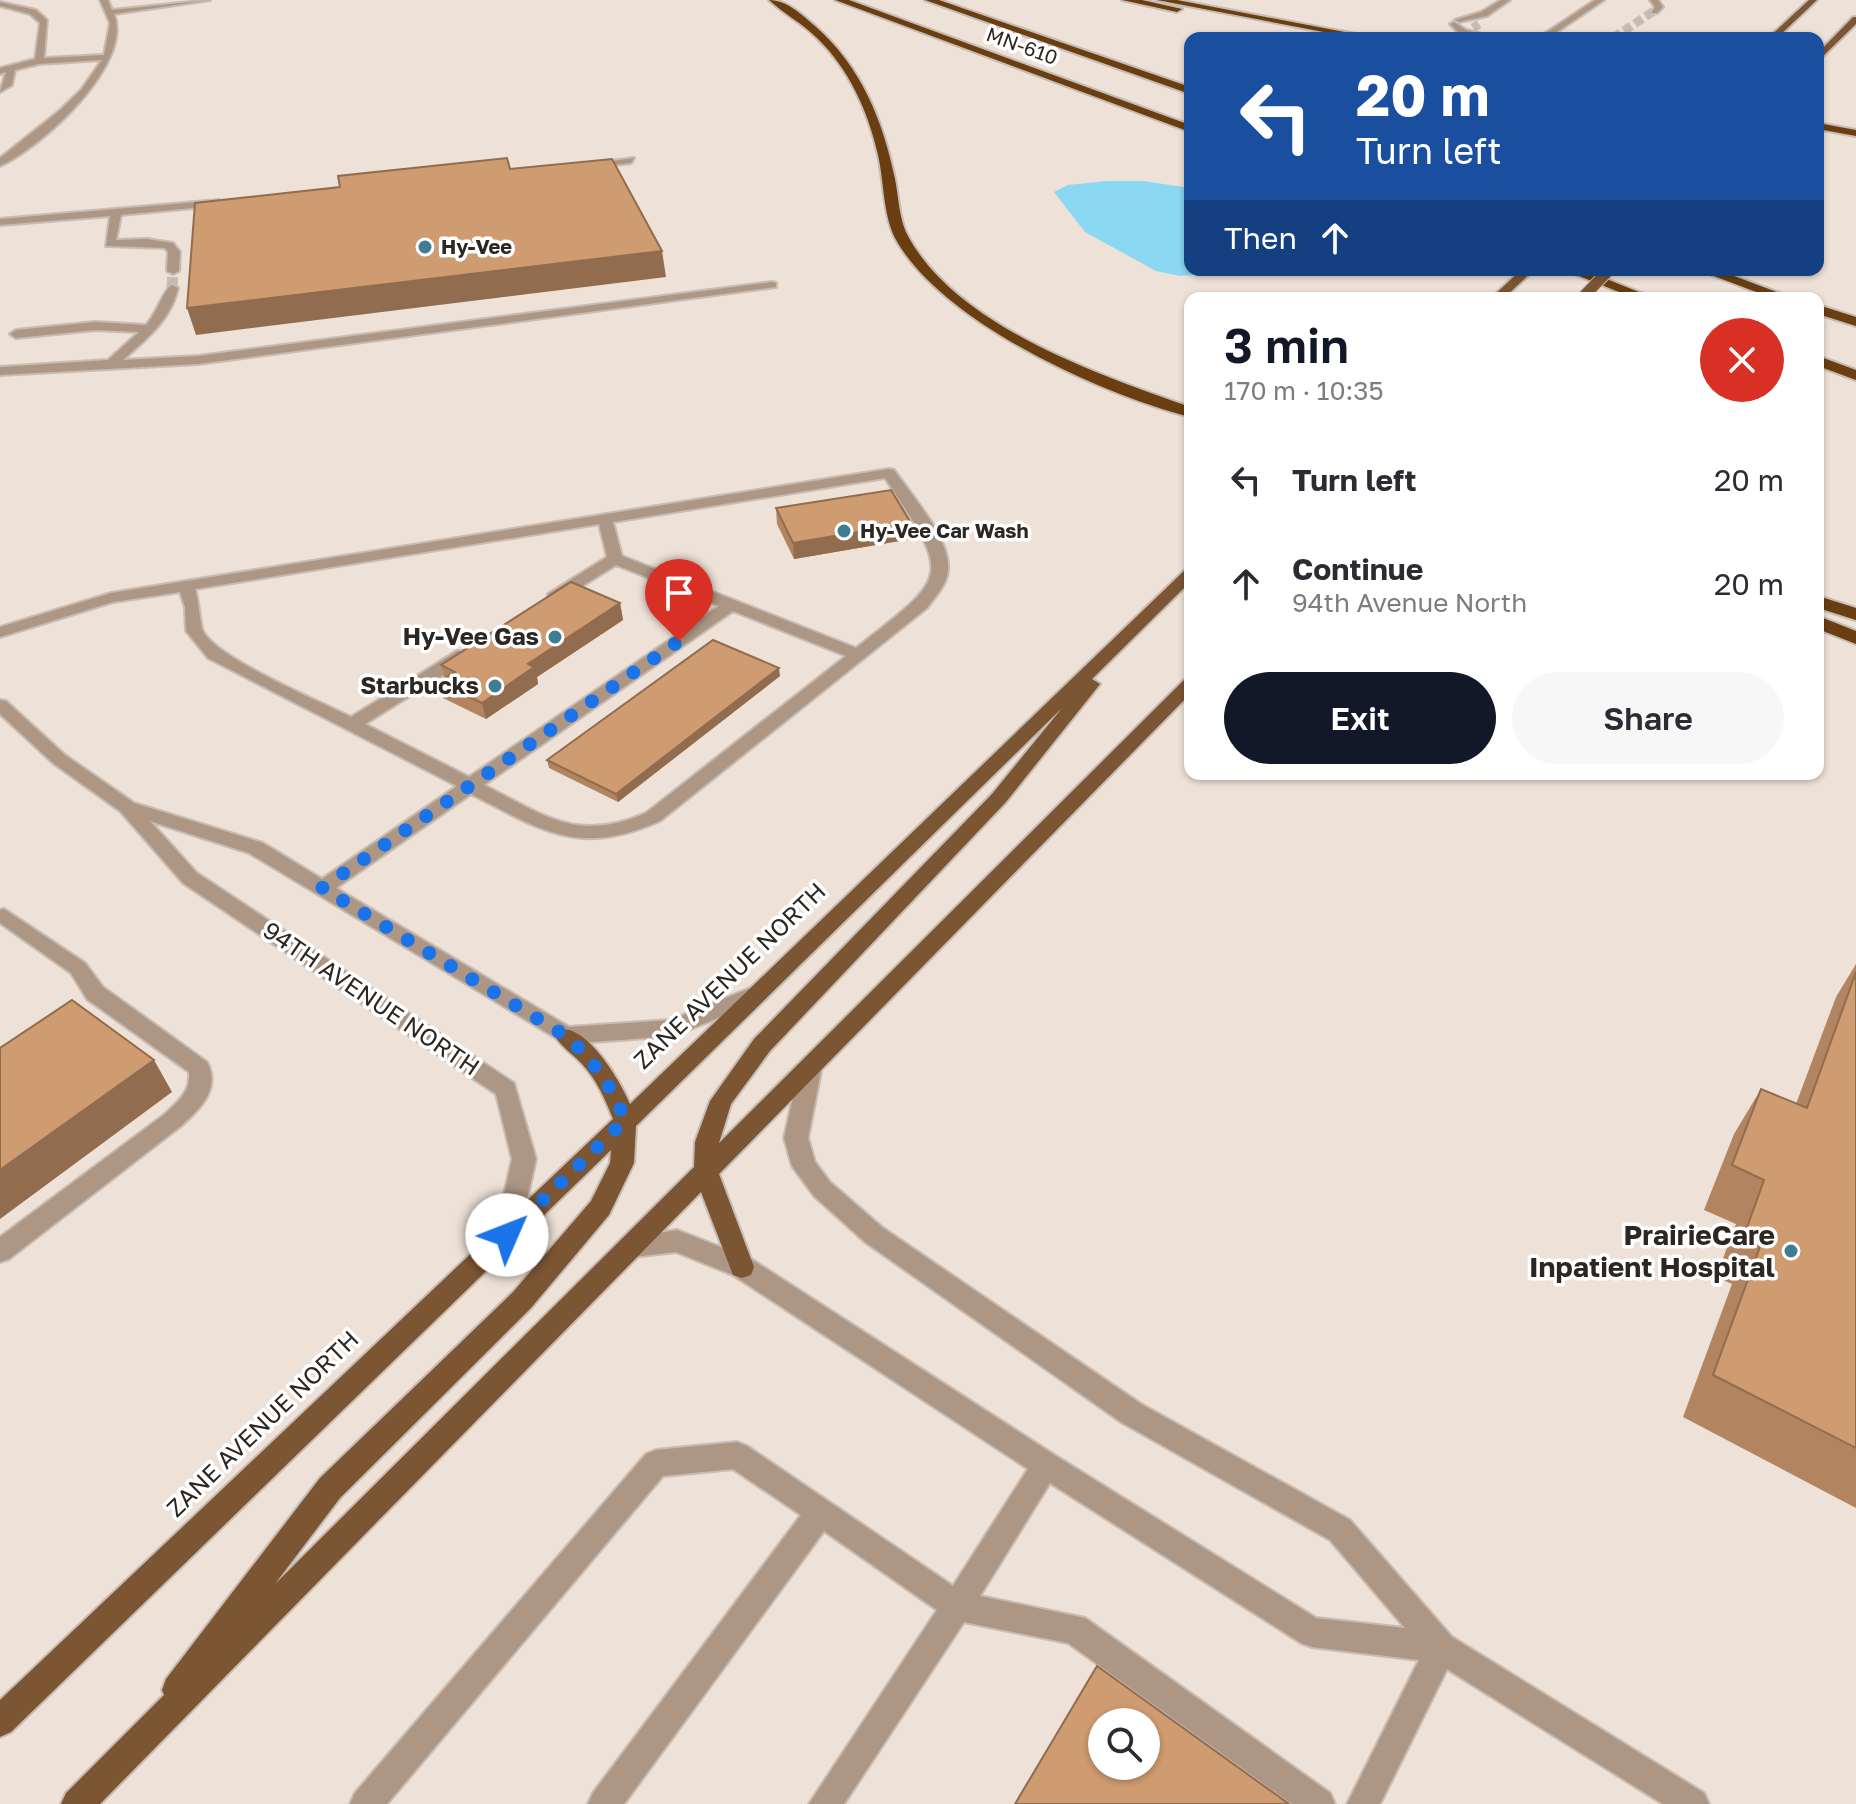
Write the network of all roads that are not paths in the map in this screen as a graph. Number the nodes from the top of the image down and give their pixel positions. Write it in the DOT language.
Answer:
graph roads {
  1 [pos="104,0"];
  2 [pos="206,0"];
  3 [pos="774,0"];
  4 [pos="840,0"];
  5 [pos="930,0"];
  6 [pos="1127,0"];
  7 [pos="1162,0"];
  8 [pos="1506,0"];
  9 [pos="1600,0"];
  10 [pos="1654,0"];
  11 [pos="1813,0"];
  12 [pos="0,4"];
  13 [pos="1654,11"];
  14 [pos="112,12"];
  15 [pos="1484,14"];
  16 [pos="1856,19"];
  17 [pos="1458,25"];
  18 [pos="1300,32"];
  19 [pos="1338,32"];
  20 [pos="1476,32"];
  21 [pos="1551,32"];
  22 [pos="1778,32"];
  23 [pos="1824,52"];
  24 [pos="107,57"];
  25 [pos="39,61"];
  26 [pos="11,68"];
  27 [pos="0,71"];
  28 [pos="0,89"];
  29 [pos="1184,89"];
  30 [pos="1184,127"];
  31 [pos="1824,127"];
  32 [pos="1856,133"];
  33 [pos="631,160"];
  34 [pos="0,163"];
  35 [pos="584,165"];
  36 [pos="225,202"];
  37 [pos="116,214"];
  38 [pos="0,222"];
  39 [pos="173,271"];
  40 [pos="1521,276"];
  41 [pos="1587,276"];
  42 [pos="1603,276"];
  43 [pos="1722,276"];
  44 [pos="772,285"];
  45 [pos="172,288"];
  46 [pos="1504,292"];
  47 [pos="1588,292"];
  48 [pos="1631,292"];
  49 [pos="1769,292"];
  50 [pos="1824,311"];
  51 [pos="1856,322"];
  52 [pos="147,329"];
  53 [pos="16,334"];
  54 [pos="112,363"];
  55 [pos="1824,363"];
  56 [pos="0,371"];
  57 [pos="1856,375"];
  58 [pos="1184,410"];
  59 [pos="605,519"];
  60 [pos="615,559"];
  61 [pos="1184,579"];
  62 [pos="186,586"];
  63 [pos="1824,604"];
  64 [pos="731,605"];
  65 [pos="536,609"];
  66 [pos="1151,609"];
  67 [pos="1856,614"];
  68 [pos="1824,625"];
  69 [pos="0,632"];
  70 [pos="1856,638"];
  71 [pos="483,642"];
  72 [pos="858,655"];
  73 [pos="1184,690"];
  74 [pos="0,705"];
  75 [pos="351,725"];
  76 [pos="473,785"];
  77 [pos="127,807"];
  78 [pos="322,888"];
  79 [pos="4,916"];
  80 [pos="758,993"];
  81 [pos="566,1036"];
  82 [pos="811,1066"];
  83 [pos="625,1120"];
  84 [pos="706,1172"];
  85 [pos="507,1235"];
  86 [pos="633,1246"];
  87 [pos="0,1251"];
  88 [pos="742,1267"];
  89 [pos="1046,1465"];
  90 [pos="820,1513"];
  91 [pos="957,1606"];
  92 [pos="1441,1648"];
  93 [pos="0,1721"];
  94 [pos="131,1750"];
  95 [pos="77,1804"];
  96 [pos="366,1804"];
  97 [pos="604,1804"];
  98 [pos="825,1804"];
  99 [pos="1319,1804"];
  100 [pos="1363,1804"];
  101 [pos="1693,1804"];
  1 -- 14 [label="street"];
  2 -- 14 [label="street"];
  3 -- 58 [label="highway"];
  4 -- 30 [label="highway, MN-610"];
  5 -- 29 [label="highway, MN-610"];
  6 -- 18 [label="highway"];
  7 -- 19 [label="highway"];
  8 -- 15 [label="street"];
  9 -- 21 [label="street"];
  10 -- 13 [label="street"];
  11 -- 22 [label="main road"];
  12 -- 25 [label="street"];
  14 -- 24 [label="street"];
  15 -- 17 [label="street"];
  15 -- 17 [label="street"];
  16 -- 23 [label="main road"];
  17 -- 20 [label="street"];
  24 -- 25 [label="street"];
  24 -- 34 [label="street"];
  25 -- 26 [label="street"];
  26 -- 27 [label="street"];
  26 -- 28 [label="street"];
  31 -- 32 [label="highway"];
  33 -- 35 [label="street"];
  36 -- 37 [label="street"];
  37 -- 38 [label="street"];
  37 -- 39 [label="street"];
  40 -- 46 [label="main road"];
  41 -- 48 [label="highway"];
  42 -- 47 [label="main road, bridge"];
  43 -- 49 [label="highway"];
  44 -- 54 [label="street"];
  45 -- 52 [label="street"];
  50 -- 51 [label="highway"];
  52 -- 53 [label="street"];
  52 -- 54 [label="street"];
  54 -- 56 [label="street"];
  55 -- 57 [label="highway"];
  59 -- 60 [label="street"];
  59 -- 62 [label="street"];
  59 -- 72 [label="street"];
  60 -- 64 [label="street"];
  60 -- 65 [label="street"];
  61 -- 66 [label="main road, ZANE AVENUE NORTH"];
  62 -- 69 [label="street"];
  62 -- 75 [label="street"];
  63 -- 67 [label="highway"];
  64 -- 72 [label="street"];
  64 -- 76 [label="street"];
  66 -- 80 [label="main road, ZANE AVENUE NORTH"];
  66 -- 84 [label="main road"];
  68 -- 70 [label="highway"];
  71 -- 75 [label="street"];
  72 -- 76 [label="street"];
  73 -- 82 [label="main road"];
  74 -- 77 [label="street, 94TH AVENUE NORTH"];
  75 -- 76 [label="street"];
  76 -- 78 [label="street"];
  77 -- 78 [label="street, 94TH AVENUE NORTH"];
  77 -- 85 [label="street, 94TH AVENUE NORTH"];
  78 -- 81 [label="street, 94TH AVENUE NORTH"];
  79 -- 87 [label="street"];
  80 -- 81 [label="street"];
  80 -- 83 [label="main road, ZANE AVENUE NORTH"];
  81 -- 83 [label="main road"];
  82 -- 84 [label="main road"];
  82 -- 92 [label="street"];
  83 -- 85 [label="main road, ZANE AVENUE NORTH"];
  83 -- 94 [label="main road"];
  84 -- 86 [label="main road"];
  84 -- 88 [label="main road"];
  85 -- 93 [label="main road, ZANE AVENUE NORTH"];
  86 -- 88 [label="street"];
  86 -- 94 [label="main road"];
  88 -- 89 [label="street"];
  89 -- 91 [label="street"];
  89 -- 92 [label="street"];
  90 -- 91 [label="street"];
  90 -- 96 [label="street"];
  90 -- 97 [label="street"];
  91 -- 98 [label="street"];
  91 -- 99 [label="street"];
  92 -- 100 [label="street"];
  92 -- 101 [label="street"];
  94 -- 95 [label="main road"];
}
